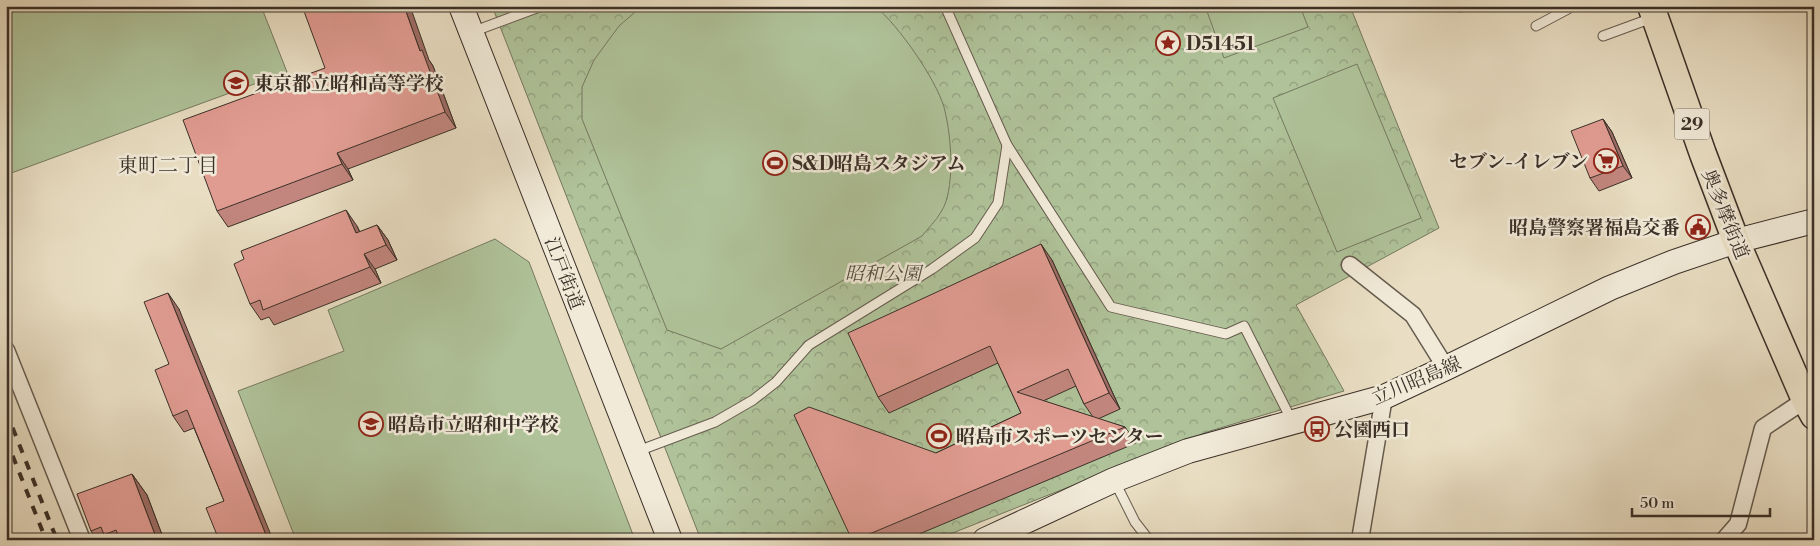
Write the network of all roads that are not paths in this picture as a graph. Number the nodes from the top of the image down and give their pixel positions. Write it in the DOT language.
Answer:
graph roads {
  1 [pos="461,6"];
  2 [pos="542,6"];
  3 [pos="945,6"];
  4 [pos="1566,6"];
  5 [pos="1653,11"];
  6 [pos="1536,26"];
  7 [pos="472,32"];
  8 [pos="1603,36"];
  9 [pos="1007,145"];
  10 [pos="1814,221"];
  11 [pos="1736,241"];
  12 [pos="1350,265"];
  13 [pos="6,350"];
  14 [pos="1446,368"];
  15 [pos="1384,397"];
  16 [pos="1811,404"];
  17 [pos="1292,421"];
  18 [pos="635,452"];
  19 [pos="1114,480"];
  20 [pos="82,540"];
  21 [pos="670,540"];
  22 [pos="985,540"];
  23 [pos="1149,540"];
  24 [pos="1360,540"];
  25 [pos="1724,540"];
  1 -- 7 [label="main road, 江戸街道"];
  2 -- 7 [label="lane"];
  3 -- 9 [label="lane"];
  4 -- 6 [label="lane"];
  5 -- 8 [label="lane"];
  5 -- 11 [label="main road, 奥多摩街道 / 29"];
  7 -- 18 [label="main road, 江戸街道"];
  9 -- 17 [label="lane"];
  9 -- 18 [label="lane"];
  10 -- 11 [label="main road, 立川昭島線"];
  11 -- 14 [label="main road, 立川昭島線"];
  11 -- 16 [label="main road, 奥多摩街道 / 29"];
  12 -- 14 [label="street"];
  13 -- 20 [label="street"];
  14 -- 15 [label="main road, 立川昭島線"];
  15 -- 17 [label="main road, 立川昭島線"];
  15 -- 24 [label="street"];
  16 -- 25 [label="street"];
  17 -- 19 [label="main road, 立川昭島線"];
  18 -- 21 [label="main road, 江戸街道"];
  19 -- 22 [label="main road, 立川昭島線"];
  19 -- 23 [label="lane"];
}
